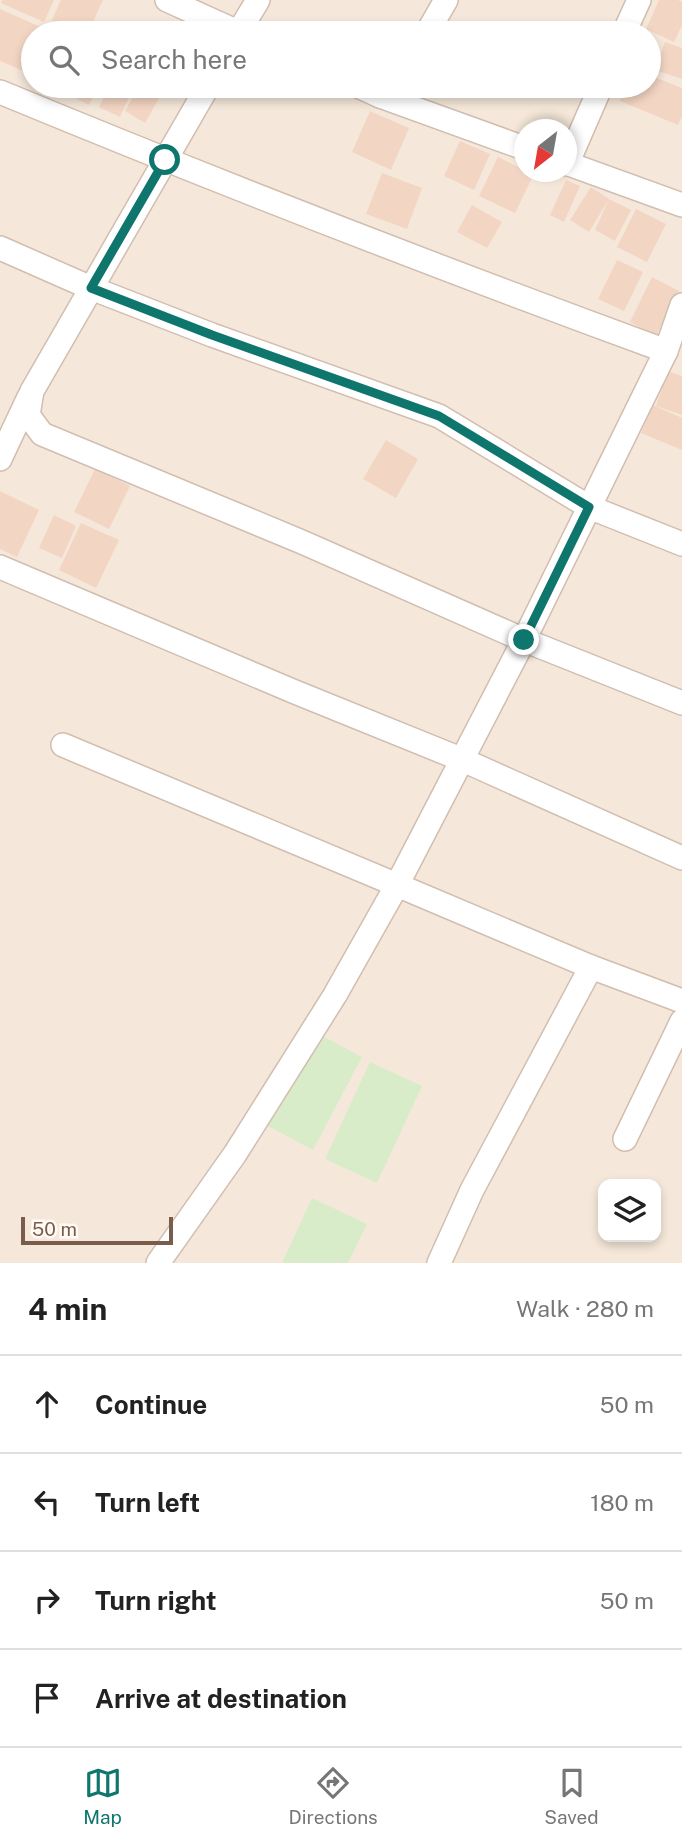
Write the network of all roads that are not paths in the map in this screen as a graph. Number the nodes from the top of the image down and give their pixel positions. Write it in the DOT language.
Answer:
graph roads {
  1 [pos="167,0"];
  2 [pos="258,0"];
  3 [pos="446,0"];
  4 [pos="639,0"];
  5 [pos="213,21"];
  6 [pos="246,21"];
  7 [pos="434,21"];
  8 [pos="629,21"];
  9 [pos="0,92"];
  10 [pos="201,98"];
  11 [pos="401,98"];
  12 [pos="596,98"];
  13 [pos="577,141"];
  14 [pos="514,144"];
  15 [pos="165,160"];
  16 [pos="577,168"];
  17 [pos="682,205"];
  18 [pos="0,248"];
  19 [pos="91,288"];
  20 [pos="682,305"];
  21 [pos="666,351"];
  22 [pos="32,391"];
  23 [pos="0,459"];
  24 [pos="589,507"];
  25 [pos="682,544"];
  26 [pos="0,567"];
  27 [pos="524,640"];
  28 [pos="682,704"];
  29 [pos="63,745"];
  30 [pos="463,760"];
  31 [pos="682,858"];
  32 [pos="397,885"];
  33 [pos="591,967"];
  34 [pos="682,1001"];
  35 [pos="682,1021"];
  36 [pos="625,1139"];
  37 [pos="158,1263"];
  38 [pos="439,1263"];
  1 -- 5 [label="street"];
  2 -- 6 [label="street"];
  3 -- 7 [label="street"];
  4 -- 8 [label="street"];
  9 -- 15 [label="street"];
  10 -- 15 [label="street"];
  11 -- 14 [label="street"];
  12 -- 13 [label="street"];
  15 -- 19 [label="street"];
  15 -- 21 [label="street"];
  16 -- 17 [label="street"];
  18 -- 19 [label="street"];
  19 -- 22 [label="street"];
  19 -- 24 [label="street"];
  20 -- 21 [label="street"];
  21 -- 24 [label="street"];
  22 -- 23 [label="street"];
  22 -- 27 [label="street"];
  24 -- 25 [label="street"];
  24 -- 27 [label="street"];
  26 -- 30 [label="street"];
  27 -- 28 [label="street"];
  27 -- 30 [label="street"];
  29 -- 32 [label="street"];
  30 -- 31 [label="street"];
  30 -- 32 [label="street"];
  32 -- 33 [label="street"];
  32 -- 37 [label="street"];
  33 -- 34 [label="street"];
  33 -- 38 [label="street"];
  35 -- 36 [label="street"];
}
